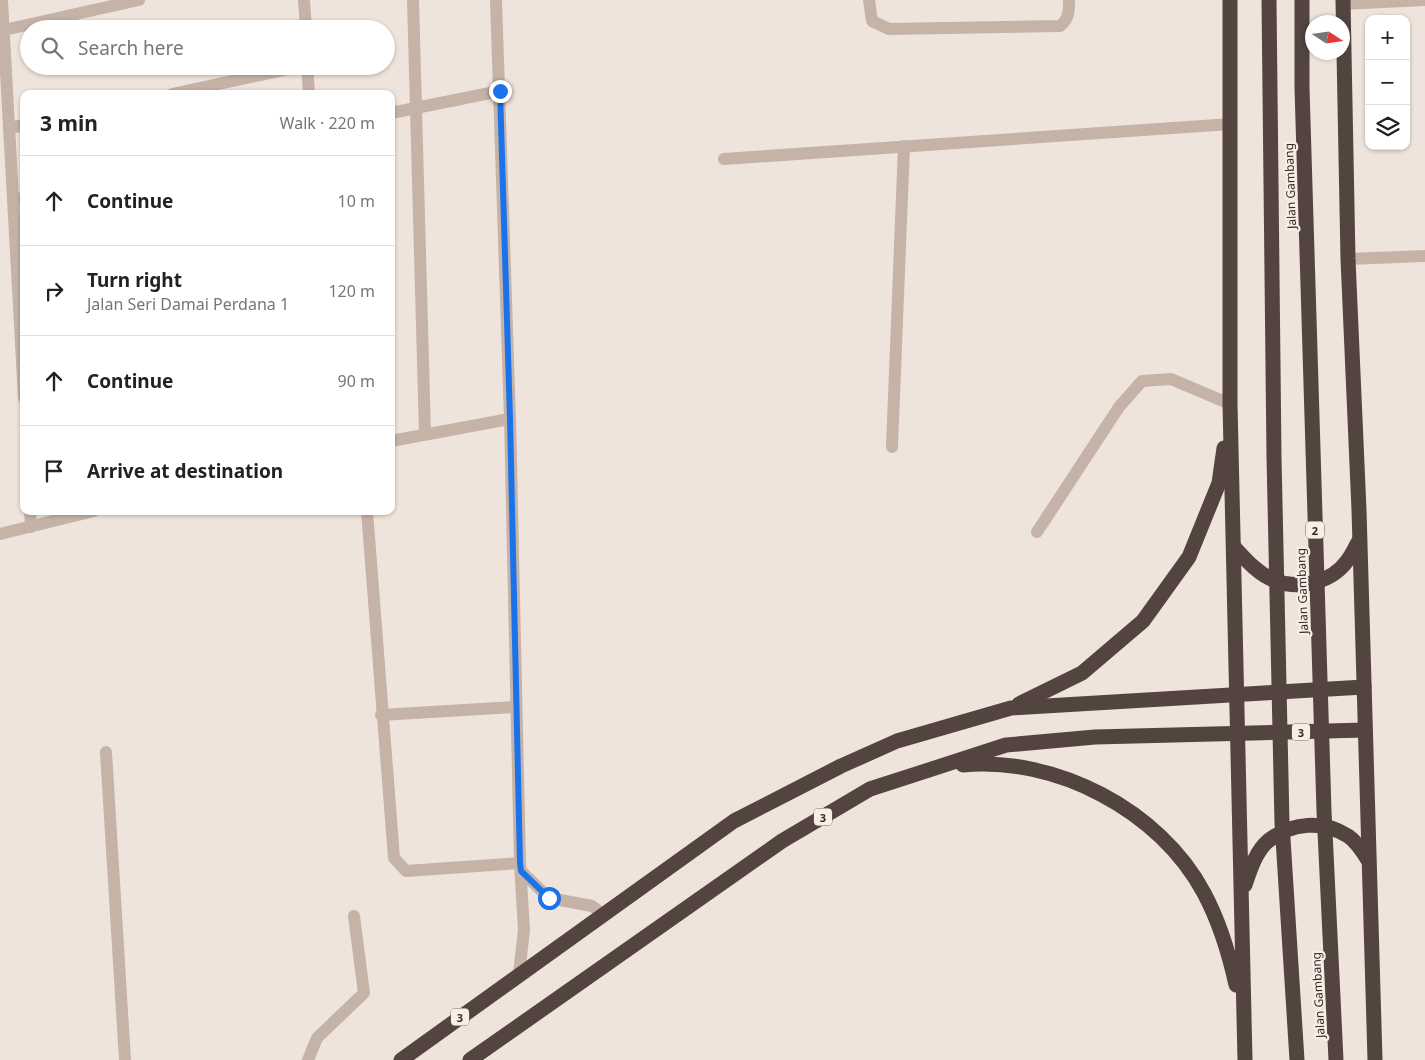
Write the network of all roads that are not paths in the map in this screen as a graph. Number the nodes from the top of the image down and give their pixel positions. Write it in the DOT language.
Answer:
graph roads {
  1 [pos="2,0"];
  2 [pos="139,0"];
  3 [pos="304,0"];
  4 [pos="413,0"];
  5 [pos="496,0"];
  6 [pos="869,0"];
  7 [pos="1069,0"];
  8 [pos="1230,0"];
  9 [pos="1269,0"];
  10 [pos="1302,0"];
  11 [pos="1425,0"];
  12 [pos="1343,2"];
  13 [pos="49,20"];
  14 [pos="305,20"];
  15 [pos="20,26"];
  16 [pos="4,30"];
  17 [pos="260,75"];
  18 [pos="308,75"];
  19 [pos="191,90"];
  20 [pos="309,90"];
  21 [pos="500,91"];
  22 [pos="416,108"];
  23 [pos="395,112"];
  24 [pos="1231,124"];
  25 [pos="20,126"];
  26 [pos="9,128"];
  27 [pos="904,146"];
  28 [pos="724,159"];
  29 [pos="18,199"];
  30 [pos="0,204"];
  31 [pos="1425,256"];
  32 [pos="20,258"];
  33 [pos="1348,259"];
  34 [pos="1230,404"];
  35 [pos="510,419"];
  36 [pos="425,434"];
  37 [pos="395,440"];
  38 [pos="892,447"];
  39 [pos="30,515"];
  40 [pos="77,515"];
  41 [pos="367,515"];
  42 [pos="30,526"];
  43 [pos="1037,532"];
  44 [pos="0,534"];
  45 [pos="1360,539"];
  46 [pos="1234,547"];
  47 [pos="1364,687"];
  48 [pos="1237,694"];
  49 [pos="516,707"];
  50 [pos="1011,708"];
  51 [pos="381,715"];
  52 [pos="1365,730"];
  53 [pos="1238,733"];
  54 [pos="106,752"];
  55 [pos="929,768"];
  56 [pos="1368,860"];
  57 [pos="521,867"];
  58 [pos="1241,896"];
  59 [pos="603,914"];
  60 [pos="354,916"];
  61 [pos="519,974"];
  62 [pos="1244,1044"];
  63 [pos="478,1058"];
  64 [pos="125,1060"];
  65 [pos="308,1060"];
  66 [pos="401,1060"];
  67 [pos="1245,1060"];
  68 [pos="1297,1060"];
  69 [pos="1336,1060"];
  70 [pos="1375,1060"];
  1 -- 16 [label="street"];
  2 -- 13 [label="street"];
  3 -- 14 [label="street"];
  4 -- 22 [label="street"];
  5 -- 21 [label="street"];
  6 -- 7 [label="street"];
  8 -- 24 [label="highway"];
  9 -- 68 [label="highway, Jalan Gambang, bridge"];
  10 -- 69 [label="highway, Jalan Gambang / 2, bridge"];
  11 -- 12 [label="street"];
  12 -- 33 [label="highway"];
  15 -- 16 [label="street"];
  16 -- 26 [label="street"];
  17 -- 19 [label="street"];
  18 -- 20 [label="street"];
  21 -- 22 [label="street"];
  21 -- 35 [label="street"];
  22 -- 23 [label="street"];
  22 -- 36 [label="street"];
  24 -- 27 [label="street"];
  24 -- 34 [label="highway"];
  25 -- 26 [label="street"];
  26 -- 29 [label="street"];
  27 -- 28 [label="street"];
  27 -- 38 [label="street"];
  29 -- 30 [label="street"];
  29 -- 32 [label="street"];
  31 -- 33 [label="street"];
  33 -- 45 [label="highway"];
  34 -- 43 [label="street"];
  34 -- 46 [label="highway"];
  34 -- 50 [label="highway"];
  35 -- 36 [label="street"];
  35 -- 49 [label="street"];
  36 -- 37 [label="street"];
  39 -- 42 [label="street"];
  40 -- 42 [label="street"];
  41 -- 51 [label="street"];
  42 -- 44 [label="street"];
  45 -- 46 [label="highway"];
  45 -- 47 [label="highway"];
  46 -- 48 [label="highway"];
  47 -- 48 [label="highway, 3"];
  47 -- 52 [label="highway"];
  48 -- 50 [label="highway, 3"];
  48 -- 53 [label="highway"];
  49 -- 51 [label="street"];
  49 -- 57 [label="street"];
  50 -- 59 [label="highway, 3"];
  51 -- 57 [label="street"];
  52 -- 53 [label="highway, 3"];
  52 -- 56 [label="highway"];
  53 -- 55 [label="highway, 3"];
  53 -- 58 [label="highway"];
  54 -- 64 [label="street"];
  55 -- 62 [label="highway"];
  55 -- 63 [label="highway, 3"];
  56 -- 58 [label="highway"];
  56 -- 70 [label="highway"];
  57 -- 59 [label="street"];
  57 -- 61 [label="street"];
  58 -- 62 [label="highway"];
  59 -- 61 [label="highway, 3"];
  60 -- 65 [label="street"];
  61 -- 66 [label="highway, 3"];
  62 -- 67 [label="highway"];
}
